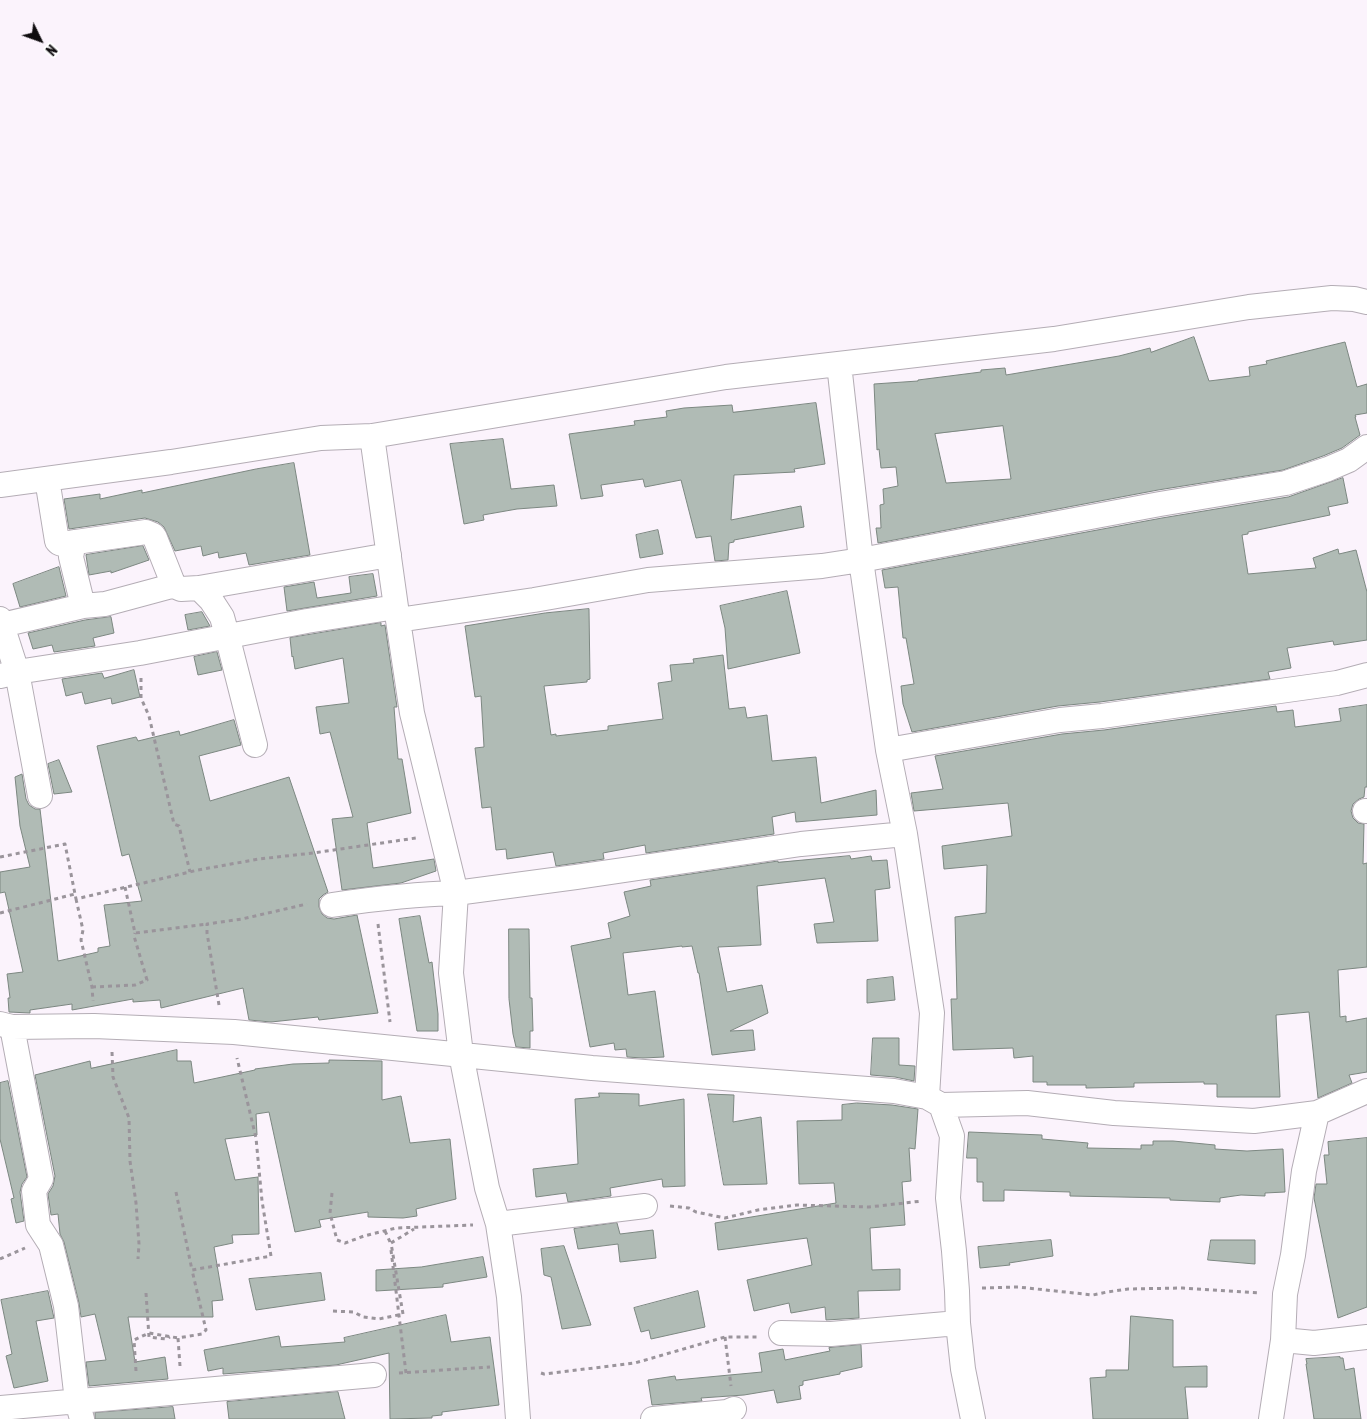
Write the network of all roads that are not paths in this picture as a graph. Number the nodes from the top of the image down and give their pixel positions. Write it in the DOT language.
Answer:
graph roads {
  1 [pos="1367,302"];
  2 [pos="838,364"];
  3 [pos="372,436"];
  4 [pos="1367,447"];
  5 [pos="47,479"];
  6 [pos="0,485"];
  7 [pos="74,542"];
  8 [pos="388,554"];
  9 [pos="861,560"];
  10 [pos="174,586"];
  11 [pos="199,588"];
  12 [pos="82,606"];
  13 [pos="397,614"];
  14 [pos="1,622"];
  15 [pos="227,635"];
  16 [pos="9,674"];
  17 [pos="1367,675"];
  18 [pos="255,745"];
  19 [pos="888,750"];
  20 [pos="40,796"];
  21 [pos="905,834"];
  22 [pos="456,893"];
  23 [pos="332,905"];
  24 [pos="6,1025"];
  25 [pos="461,1054"];
  26 [pos="1367,1091"];
  27 [pos="934,1101"];
  28 [pos="1317,1113"];
  29 [pos="645,1206"];
  30 [pos="498,1224"];
  31 [pos="958,1323"];
  32 [pos="781,1333"];
  33 [pos="1367,1337"];
  34 [pos="1283,1340"];
  35 [pos="374,1375"];
  36 [pos="0,1408"];
  37 [pos="734,1409"];
  38 [pos="79,1410"];
  39 [pos="518,1419"];
  40 [pos="653,1419"];
  41 [pos="973,1419"];
  42 [pos="1271,1419"];
  1 -- 2 [label="street"];
  2 -- 3 [label="street"];
  2 -- 9 [label="street"];
  3 -- 5 [label="street"];
  3 -- 8 [label="street"];
  4 -- 9 [label="street"];
  5 -- 6 [label="street"];
  5 -- 7 [label="street"];
  7 -- 10 [label="street"];
  7 -- 12 [label="street"];
  8 -- 11 [label="street"];
  8 -- 13 [label="street"];
  9 -- 13 [label="street"];
  9 -- 19 [label="street"];
  10 -- 11 [label="street"];
  10 -- 12 [label="street"];
  11 -- 15 [label="street"];
  12 -- 14 [label="street"];
  13 -- 15 [label="street"];
  13 -- 22 [label="street"];
  14 -- 16 [label="street"];
  15 -- 16 [label="street"];
  15 -- 18 [label="street"];
  16 -- 20 [label="street"];
  17 -- 19 [label="street"];
  19 -- 21 [label="street"];
  21 -- 22 [label="street"];
  21 -- 27 [label="street"];
  22 -- 23 [label="street"];
  22 -- 25 [label="street"];
  24 -- 25 [label="street"];
  24 -- 38 [label="street"];
  25 -- 27 [label="street"];
  25 -- 30 [label="street"];
  26 -- 28 [label="street"];
  27 -- 28 [label="street"];
  27 -- 31 [label="street"];
  28 -- 34 [label="street"];
  29 -- 30 [label="street"];
  30 -- 39 [label="street"];
  31 -- 32 [label="street"];
  31 -- 41 [label="street"];
  33 -- 34 [label="street"];
  34 -- 42 [label="street"];
  35 -- 38 [label="street"];
  36 -- 38 [label="street"];
  37 -- 40 [label="street"];
}
